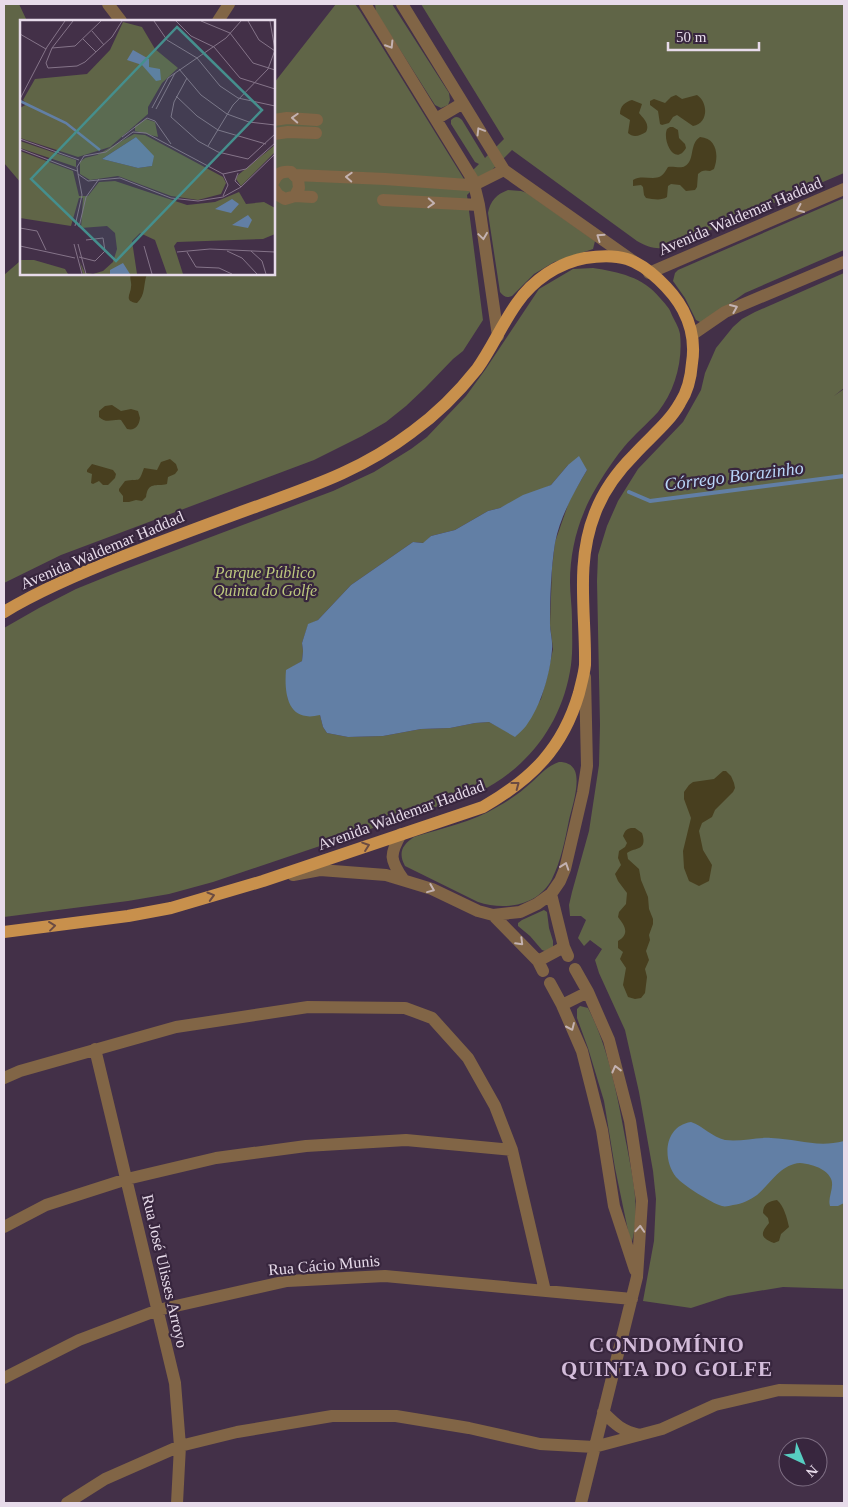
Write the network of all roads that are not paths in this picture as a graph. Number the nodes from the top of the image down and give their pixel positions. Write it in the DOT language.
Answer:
graph roads {
  1 [pos="108,4"];
  2 [pos="229,4"];
  3 [pos="364,4"];
  4 [pos="402,4"];
  5 [pos="119,20"];
  6 [pos="219,20"];
  7 [pos="462,103"];
  8 [pos="436,119"];
  9 [pos="275,120"];
  10 [pos="275,134"];
  11 [pos="504,170"];
  12 [pos="295,175"];
  13 [pos="275,179"];
  14 [pos="474,184"];
  15 [pos="844,189"];
  16 [pos="275,191"];
  17 [pos="295,196"];
  18 [pos="312,196"];
  19 [pos="383,200"];
  20 [pos="479,205"];
  21 [pos="844,262"];
  22 [pos="644,269"];
  23 [pos="693,334"];
  24 [pos="498,336"];
  25 [pos="4,612"];
  26 [pos="585,670"];
  27 [pos="401,834"];
  28 [pos="403,879"];
  29 [pos="263,880"];
  30 [pos="551,894"];
  31 [pos="493,915"];
  32 [pos="4,932"];
  33 [pos="575,969"];
  34 [pos="550,983"];
  35 [pos="588,992"];
  36 [pos="562,1004"];
  37 [pos="96,1049"];
  38 [pos="4,1078"];
  39 [pos="512,1150"];
  40 [pos="127,1179"];
  41 [pos="4,1227"];
  42 [pos="538,1266"];
  43 [pos="637,1277"];
  44 [pos="524,1288"];
  45 [pos="545,1291"];
  46 [pos="632,1299"];
  47 [pos="158,1310"];
  48 [pos="4,1378"];
  49 [pos="844,1391"];
  50 [pos="603,1412"];
  51 [pos="640,1435"];
  52 [pos="180,1446"];
  53 [pos="594,1447"];
  54 [pos="67,1503"];
  55 [pos="177,1503"];
  56 [pos="581,1503"];
  1 -- 5 [label="street"];
  2 -- 6 [label="street"];
  3 -- 8 [label="street, one-way"];
  4 -- 7 [label="street"];
  7 -- 8 [label="street"];
  11 -- 7 [label="street, one-way"];
  8 -- 14 [label="street"];
  10 -- 9 [label="street, one-way"];
  11 -- 14 [label="street"];
  22 -- 11 [label="street, one-way"];
  12 -- 13 [label="street"];
  14 -- 12 [label="street, one-way"];
  12 -- 17 [label="street"];
  14 -- 20 [label="street"];
  15 -- 22 [label="street, Avenida Waldemar Haddad, one-way"];
  16 -- 17 [label="street"];
  17 -- 18 [label="street"];
  19 -- 20 [label="street, one-way"];
  20 -- 24 [label="street, one-way"];
  23 -- 21 [label="street, one-way"];
  22 -- 23 [label="main road, Avenida Waldemar Haddad"];
  22 -- 24 [label="main road, Avenida Waldemar Haddad"];
  23 -- 26 [label="main road, Avenida Waldemar Haddad"];
  24 -- 25 [label="main road, Avenida Waldemar Haddad"];
  27 -- 26 [label="main road, Avenida Waldemar Haddad, one-way"];
  30 -- 26 [label="street, one-way"];
  27 -- 28 [label="street"];
  29 -- 27 [label="main road, Avenida Waldemar Haddad, one-way"];
  28 -- 29 [label="street"];
  28 -- 31 [label="street, one-way"];
  32 -- 29 [label="main road, Avenida Waldemar Haddad, one-way"];
  30 -- 31 [label="street"];
  31 -- 30 [label="street, one-way"];
  33 -- 35 [label="street"];
  34 -- 36 [label="street"];
  35 -- 36 [label="street"];
  43 -- 35 [label="street, one-way"];
  36 -- 43 [label="street, one-way"];
  37 -- 38 [label="street"];
  37 -- 39 [label="street"];
  37 -- 40 [label="street, Rua José Ulisses Arroyo"];
  39 -- 40 [label="street"];
  39 -- 42 [label="street"];
  40 -- 41 [label="street"];
  40 -- 47 [label="street, Rua José Ulisses Arroyo"];
  42 -- 44 [label="street"];
  42 -- 45 [label="street"];
  43 -- 46 [label="street"];
  44 -- 45 [label="street, Rua Cácio Munis"];
  44 -- 47 [label="street, Rua Cácio Munis"];
  45 -- 46 [label="street, Rua Cácio Munis"];
  46 -- 50 [label="street"];
  47 -- 48 [label="street, Rua Cácio Munis"];
  47 -- 52 [label="street, Rua José Ulisses Arroyo"];
  49 -- 51 [label="street"];
  50 -- 51 [label="street"];
  50 -- 53 [label="street"];
  51 -- 53 [label="street"];
  52 -- 53 [label="street"];
  52 -- 54 [label="street"];
  52 -- 55 [label="street, Rua José Ulisses Arroyo"];
  53 -- 56 [label="street"];
}
